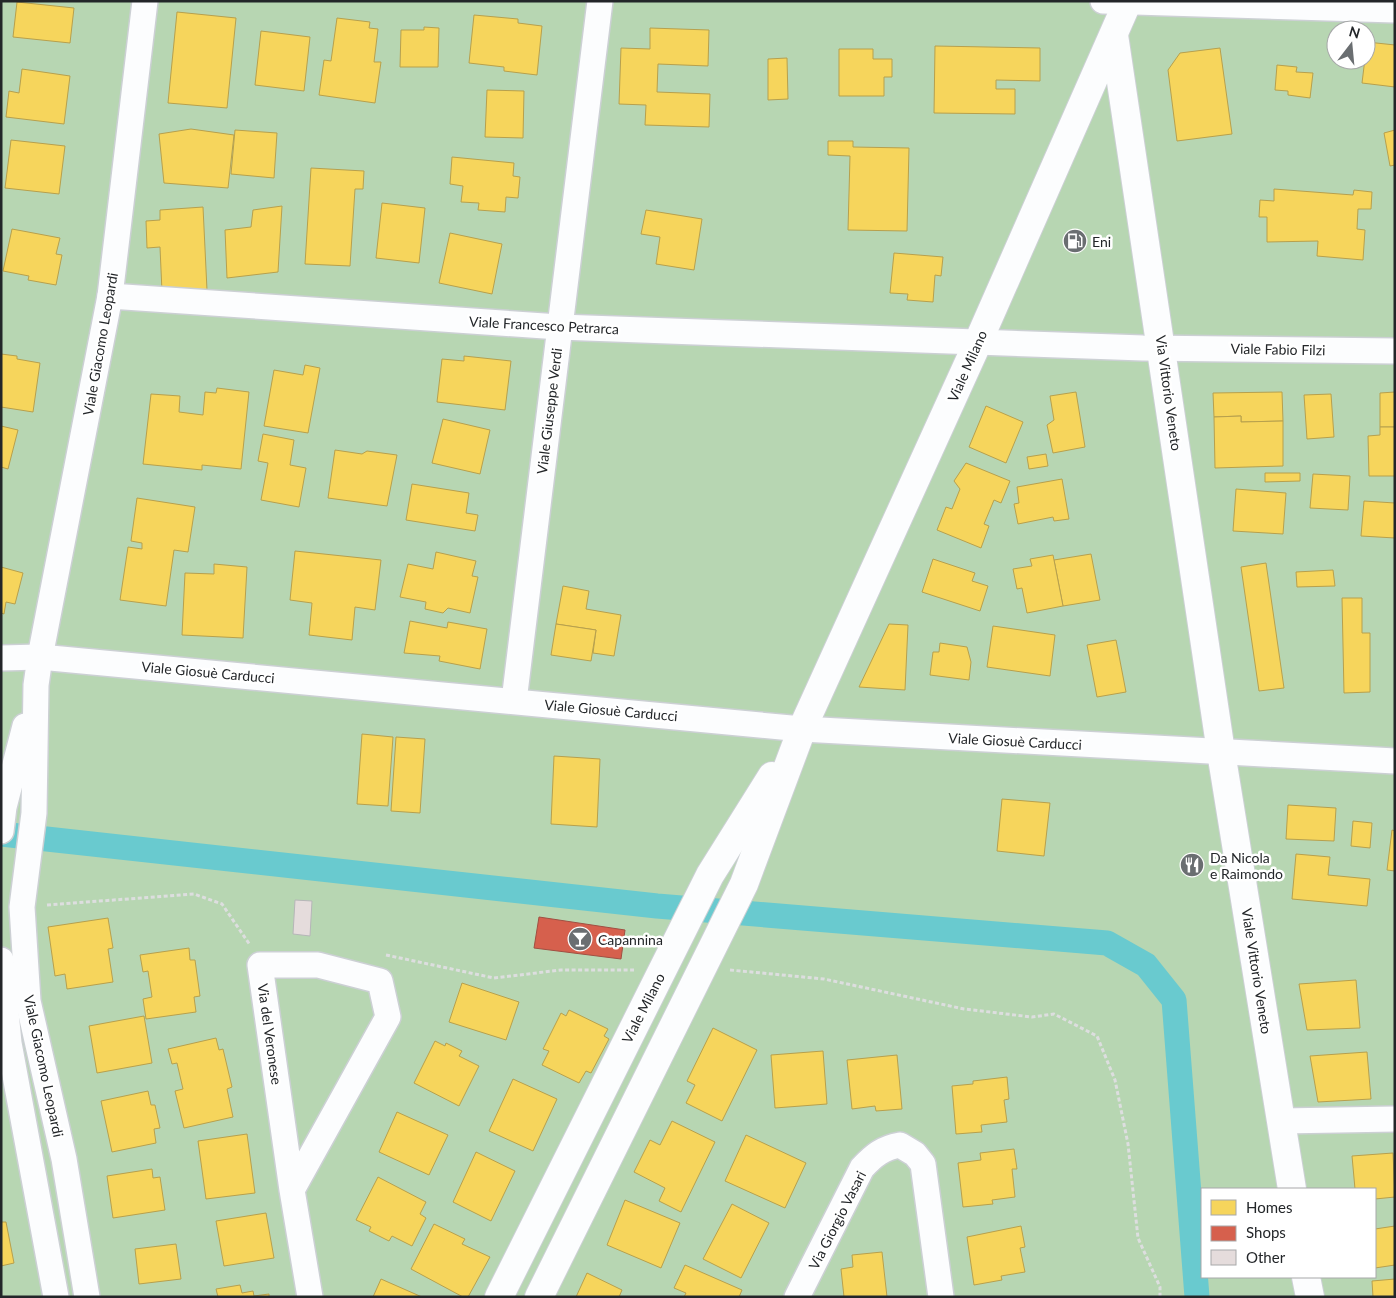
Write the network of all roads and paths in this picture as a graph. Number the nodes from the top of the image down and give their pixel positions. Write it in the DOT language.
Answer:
graph roads {
  1 [pos="145,1"];
  2 [pos="600,1"];
  3 [pos="1119,2"];
  4 [pos="1395,10"];
  5 [pos="1114,34"];
  6 [pos="1085,99"];
  7 [pos="1124,102"];
  8 [pos="110,296"];
  9 [pos="559,328"];
  10 [pos="978,342"];
  11 [pos="1162,346"];
  12 [pos="1395,351"];
  13 [pos="40,657"];
  14 [pos="1,658"];
  15 [pos="36,684"];
  16 [pos="514,701"];
  17 [pos="802,729"];
  18 [pos="1221,752"];
  19 [pos="1395,760"];
  20 [pos="1,831"];
  21 [pos="1,960"];
  22 [pos="28,1001"];
  23 [pos="5,1044"];
  24 [pos="1395,1119"];
  25 [pos="1281,1120"];
  26 [pos="64,1160"];
  27 [pos="1292,1188"];
  28 [pos="292,1190"];
  29 [pos="1306,1278"];
  30 [pos="56,1297"];
  31 [pos="87,1297"];
  32 [pos="310,1297"];
  33 [pos="499,1297"];
  34 [pos="539,1297"];
  35 [pos="797,1297"];
  36 [pos="941,1297"];
  37 [pos="1310,1297"];
  1 -- 8 [label="street, Viale Giacomo Leopardi"];
  2 -- 9 [label="street, Viale Giuseppe Verdi"];
  3 -- 4 [label="street"];
  3 -- 5 [label="street, Viale Milano"];
  5 -- 6 [label="street, Viale Milano"];
  5 -- 7 [label="street, Via Vittorio Veneto"];
  6 -- 7 [label="street"];
  6 -- 10 [label="street, Viale Milano"];
  7 -- 11 [label="street, Via Vittorio Veneto"];
  8 -- 9 [label="street, Viale Francesco Petrarca"];
  8 -- 13 [label="street, Viale Giacomo Leopardi"];
  9 -- 10 [label="street, Viale Francesco Petrarca"];
  9 -- 16 [label="street, Viale Giuseppe Verdi"];
  10 -- 11 [label="street, Viale Francesco Petrarca"];
  10 -- 17 [label="street, Viale Milano"];
  11 -- 12 [label="street, Viale Fabio Filzi"];
  11 -- 18 [label="street, Via Vittorio Veneto"];
  13 -- 14 [label="street, Viale Giosuè Carducci"];
  13 -- 15 [label="street, Viale Giacomo Leopardi"];
  13 -- 16 [label="street, Viale Giosuè Carducci"];
  15 -- 20 [label="street, Viale Giacomo Leopardi"];
  15 -- 22 [label="street, Viale Giacomo Leopardi"];
  16 -- 17 [label="street, Viale Giosuè Carducci"];
  17 -- 18 [label="street, Viale Giosuè Carducci"];
  17 -- 33 [label="street, Viale Milano"];
  17 -- 34 [label="street, Viale Milano"];
  18 -- 19 [label="street, Viale Giosuè Carducci"];
  18 -- 25 [label="street, Viale Vittorio Veneto"];
  21 -- 23 [label="street, Viale Giacomo Leopardi"];
  22 -- 23 [label="street"];
  22 -- 26 [label="street, Viale Giacomo Leopardi"];
  23 -- 26 [label="street"];
  23 -- 30 [label="street, Viale Giacomo Leopardi"];
  24 -- 25 [label="street"];
  25 -- 27 [label="street, Viale Vittorio Veneto"];
  26 -- 31 [label="street, Viale Giacomo Leopardi"];
  28 -- 28 [label="street, Via del Veronese"];
  28 -- 32 [label="street, Via del Veronese"];
  29 -- 37 [label="street"];
  35 -- 36 [label="street, Via Giorgio Vasari"];
}
